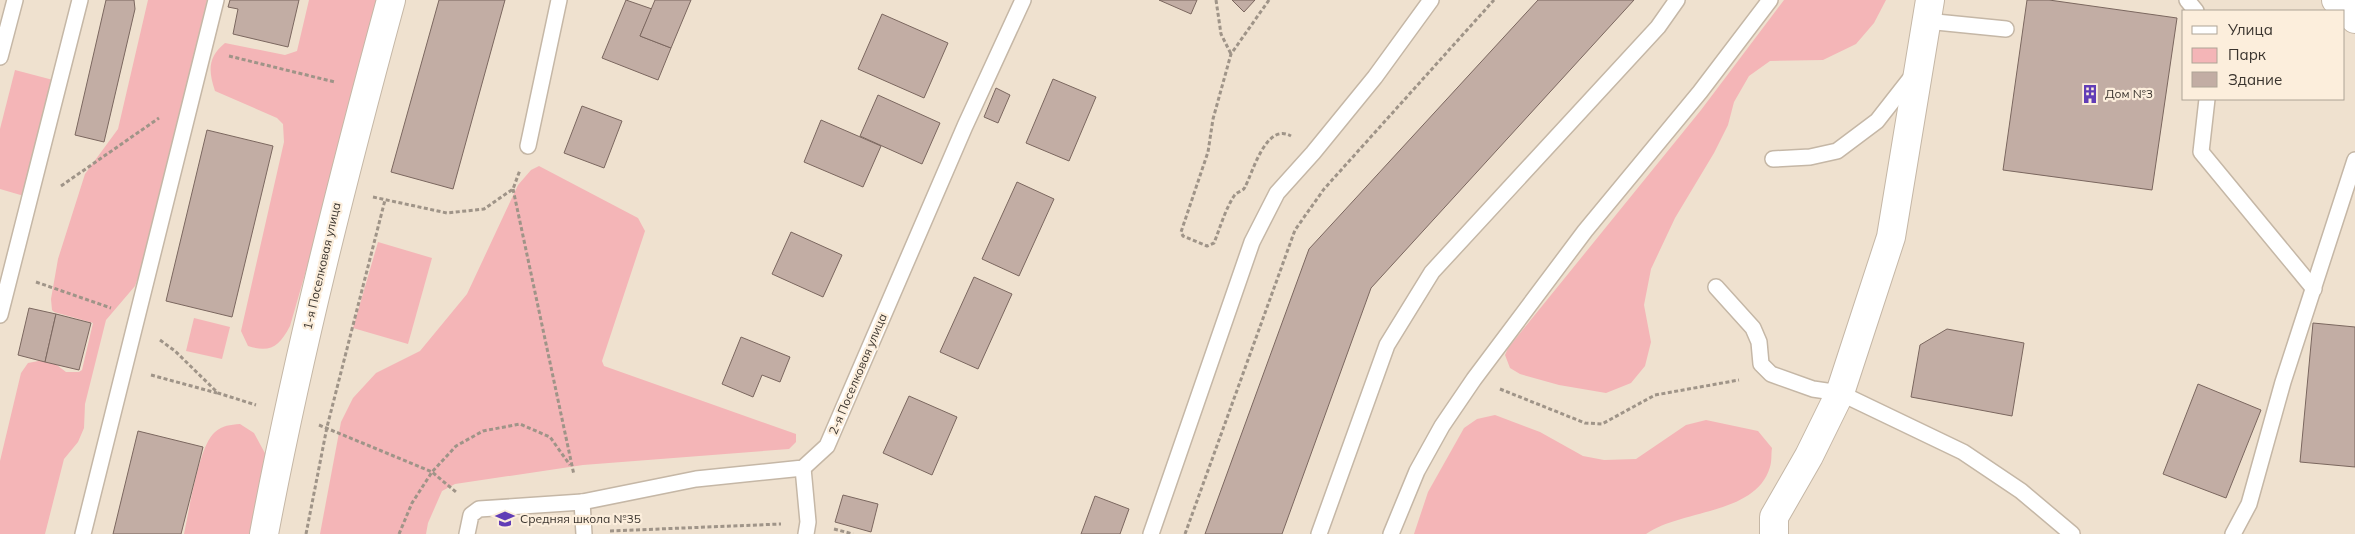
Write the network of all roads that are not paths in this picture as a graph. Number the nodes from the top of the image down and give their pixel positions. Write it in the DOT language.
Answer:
graph roads {
  1 [pos="15,0"];
  2 [pos="80,0"];
  3 [pos="216,0"];
  4 [pos="391,0"];
  5 [pos="559,0"];
  6 [pos="1023,0"];
  7 [pos="1431,0"];
  8 [pos="1677,0"];
  9 [pos="1770,0"];
  10 [pos="2186,0"];
  11 [pos="2336,0"];
  12 [pos="1928,10"];
  13 [pos="2195,10"];
  14 [pos="2355,19"];
  15 [pos="2006,29"];
  16 [pos="0,57"];
  17 [pos="1918,68"];
  18 [pos="2207,100"];
  19 [pos="528,146"];
  20 [pos="1773,159"];
  21 [pos="2355,160"];
  22 [pos="1716,287"];
  23 [pos="2314,289"];
  24 [pos="0,315"];
  25 [pos="1840,393"];
  26 [pos="803,468"];
  27 [pos="582,502"];
  28 [pos="807,528"];
  29 [pos="1768,528"];
  30 [pos="584,533"];
  31 [pos="83,534"];
  32 [pos="264,534"];
  33 [pos="467,534"];
  34 [pos="1151,534"];
  35 [pos="1320,534"];
  36 [pos="1391,534"];
  37 [pos="2072,534"];
  38 [pos="2233,534"];
  1 -- 16 [label="lane"];
  2 -- 24 [label="lane"];
  3 -- 31 [label="lane"];
  4 -- 32 [label="street, 1-я Поселковая улица"];
  5 -- 19 [label="lane"];
  6 -- 26 [label="lane, 2-я Поселковая улица"];
  7 -- 34 [label="lane"];
  8 -- 35 [label="lane"];
  9 -- 36 [label="lane"];
  10 -- 13 [label="lane"];
  11 -- 14 [label="street"];
  12 -- 15 [label="lane"];
  12 -- 17 [label="street"];
  17 -- 20 [label="lane"];
  17 -- 25 [label="street"];
  18 -- 23 [label="lane"];
  21 -- 23 [label="lane"];
  22 -- 25 [label="lane"];
  23 -- 38 [label="lane"];
  25 -- 29 [label="street"];
  25 -- 37 [label="lane"];
  26 -- 27 [label="lane"];
  26 -- 28 [label="lane"];
  27 -- 30 [label="lane"];
  27 -- 33 [label="lane"];
}
